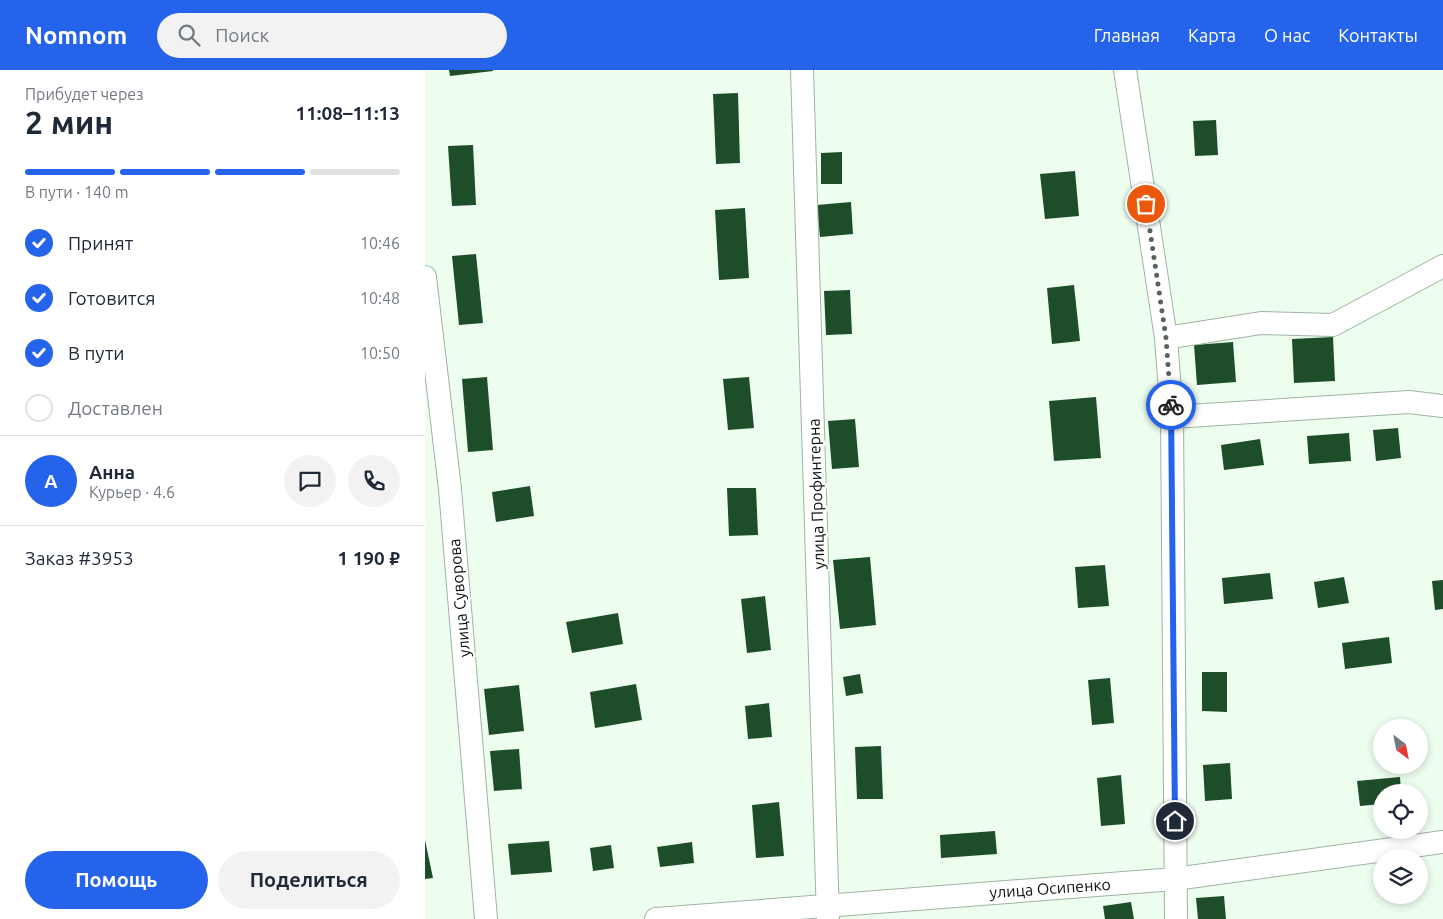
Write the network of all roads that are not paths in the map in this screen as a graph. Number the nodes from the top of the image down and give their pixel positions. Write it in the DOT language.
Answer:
graph roads {
  1 [pos="803,70"];
  2 [pos="1125,70"];
  3 [pos="1443,266"];
  4 [pos="425,277"];
  5 [pos="1166,338"];
  6 [pos="1443,406"];
  7 [pos="1172,417"];
  8 [pos="1443,842"];
  9 [pos="1175,878"];
  10 [pos="828,912"];
  11 [pos="486,919"];
  12 [pos="656,919"];
  13 [pos="1176,919"];
  1 -- 10 [label="street, улица Профинтерна"];
  2 -- 5 [label="street"];
  3 -- 5 [label="street"];
  4 -- 11 [label="street, улица Суворова"];
  5 -- 7 [label="street"];
  6 -- 7 [label="street"];
  7 -- 9 [label="street"];
  8 -- 9 [label="street, улица Осипенко"];
  9 -- 10 [label="street, улица Осипенко"];
  9 -- 13 [label="street"];
  10 -- 12 [label="street, улица Осипенко"];
}
